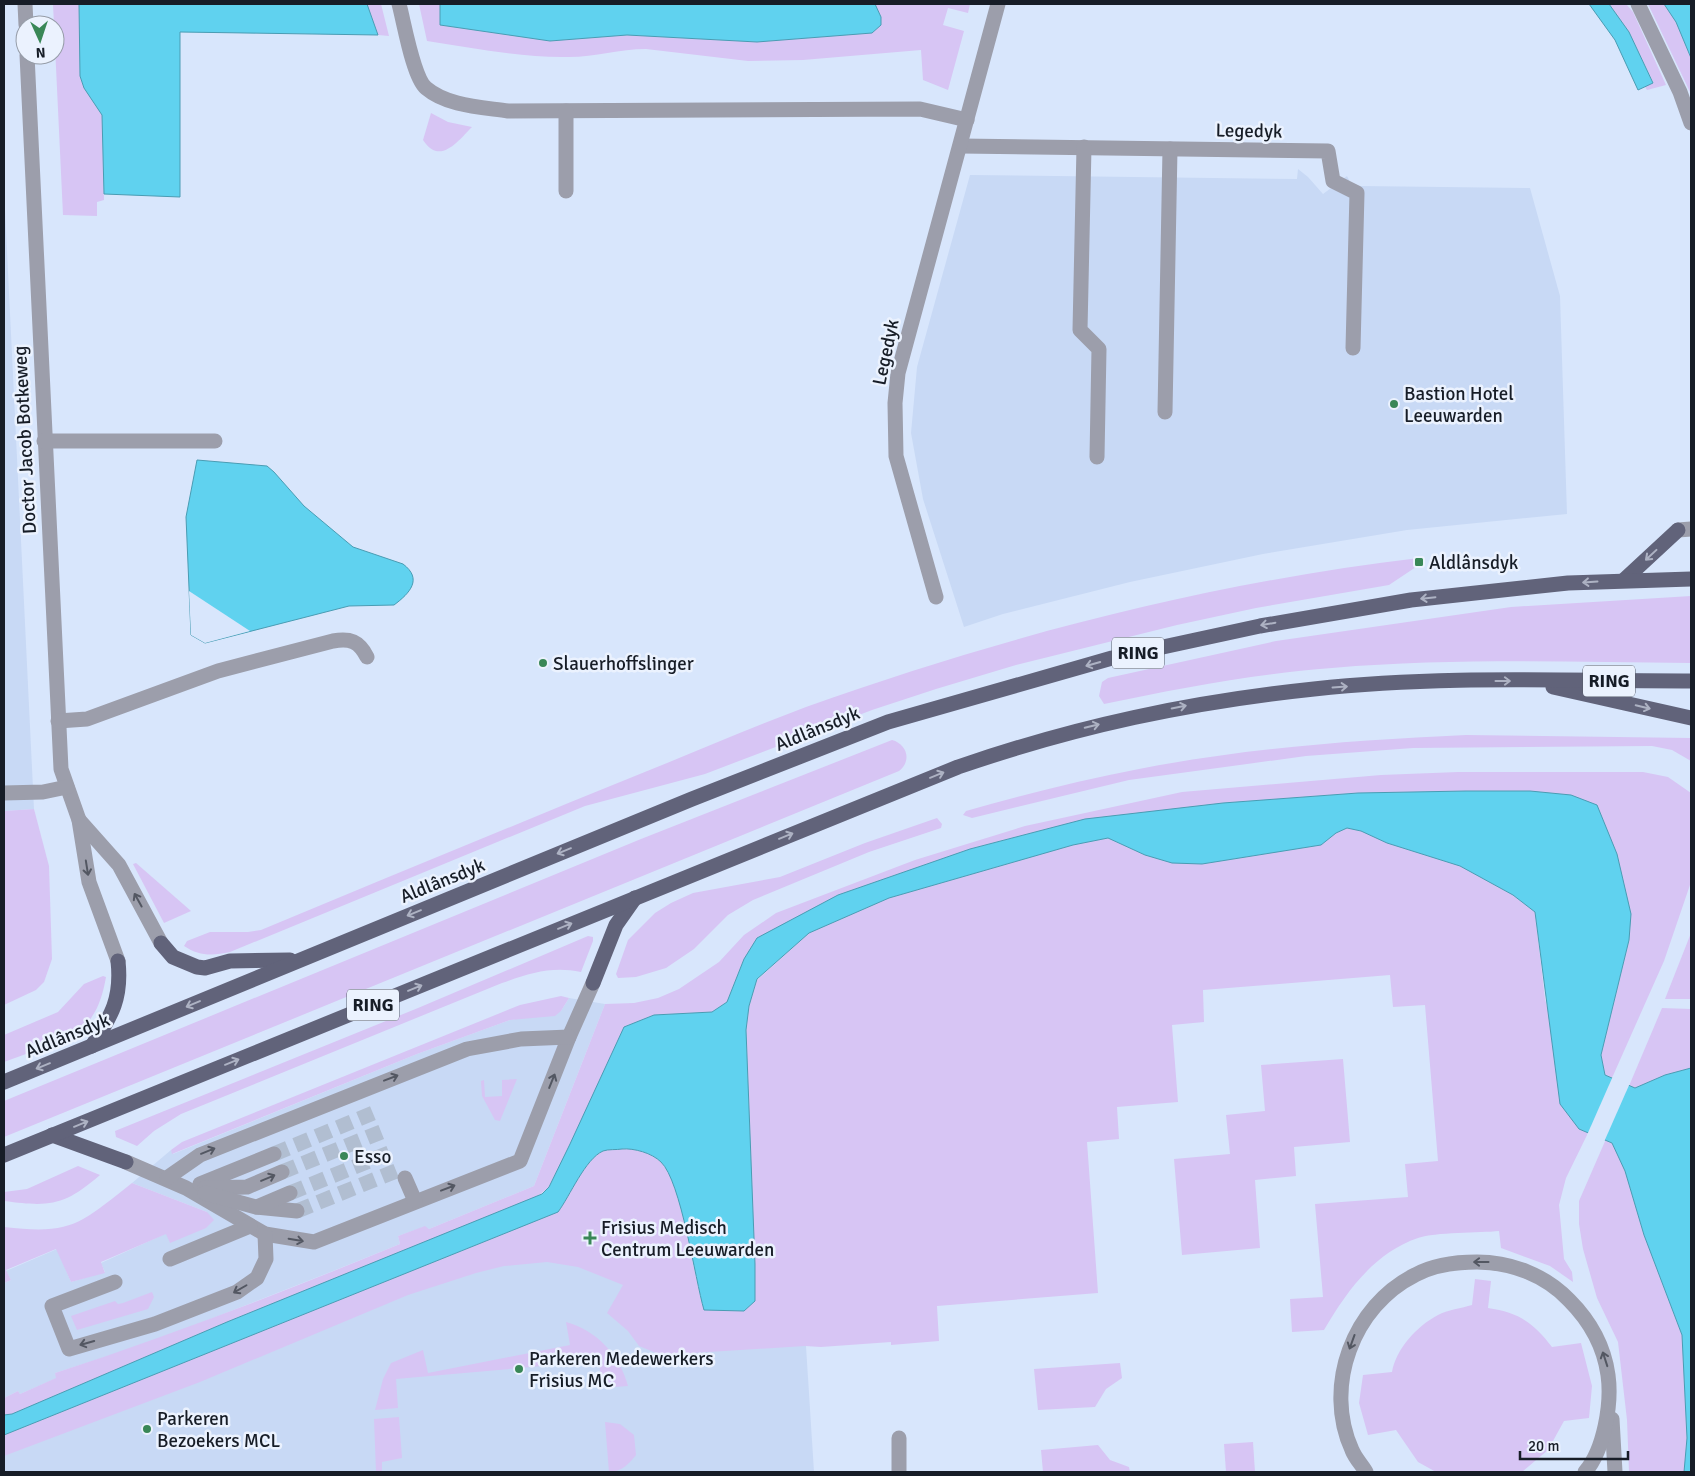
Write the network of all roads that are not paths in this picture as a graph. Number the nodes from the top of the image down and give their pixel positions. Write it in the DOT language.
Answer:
graph roads {
  1 [pos="400,4"];
  2 [pos="998,4"];
  3 [pos="1638,4"];
  4 [pos="26,65"];
  5 [pos="566,111"];
  6 [pos="967,120"];
  7 [pos="1691,123"];
  8 [pos="960,146"];
  9 [pos="1084,147"];
  10 [pos="1170,148"];
  11 [pos="566,191"];
  12 [pos="1353,348"];
  13 [pos="1165,412"];
  14 [pos="44,441"];
  15 [pos="215,441"];
  16 [pos="1097,457"];
  17 [pos="1685,530"];
  18 [pos="1691,579"];
  19 [pos="1624,580"];
  20 [pos="936,597"];
  21 [pos="367,657"];
  22 [pos="1527,681"];
  23 [pos="1691,681"];
  24 [pos="1691,718"];
  25 [pos="58,721"];
  26 [pos="66,787"];
  27 [pos="4,793"];
  28 [pos="79,820"];
  29 [pos="636,897"];
  30 [pos="161,943"];
  31 [pos="299,960"];
  32 [pos="118,961"];
  33 [pos="594,983"];
  34 [pos="569,1037"];
  35 [pos="92,1046"];
  36 [pos="4,1082"];
  37 [pos="52,1135"];
  38 [pos="274,1154"];
  39 [pos="4,1155"];
  40 [pos="126,1162"];
  41 [pos="282,1172"];
  42 [pos="168,1178"];
  43 [pos="405,1178"];
  44 [pos="186,1188"];
  45 [pos="290,1193"];
  46 [pos="414,1201"];
  47 [pos="256,1207"];
  48 [pos="297,1211"];
  49 [pos="250,1226"];
  50 [pos="265,1234"];
  51 [pos="170,1259"];
  52 [pos="115,1282"];
  53 [pos="1610,1386"];
  54 [pos="899,1438"];
  55 [pos="899,1472"];
  56 [pos="1366,1472"];
  57 [pos="1585,1472"];
  58 [pos="1615,1472"];
  1 -- 5 [label="street"];
  2 -- 6 [label="street, Legedyk"];
  3 -- 7 [label="street"];
  4 -- 14 [label="street, Doctor Jacob Botkeweg"];
  5 -- 6 [label="street"];
  5 -- 11 [label="street"];
  6 -- 8 [label="street, Legedyk"];
  8 -- 9 [label="street, Legedyk"];
  8 -- 20 [label="street, Legedyk"];
  9 -- 10 [label="street, Legedyk"];
  9 -- 16 [label="street"];
  10 -- 12 [label="street, Legedyk"];
  10 -- 13 [label="street"];
  14 -- 15 [label="street"];
  14 -- 25 [label="street, Doctor Jacob Botkeweg"];
  17 -- 19 [label="main road, one-way"];
  18 -- 19 [label="main road, Aldlânsdyk / RING"];
  19 -- 31 [label="main road, Aldlânsdyk / RING, one-way"];
  21 -- 25 [label="street"];
  22 -- 23 [label="main road, RING"];
  22 -- 24 [label="main road, one-way"];
  29 -- 22 [label="main road, RING, one-way"];
  25 -- 26 [label="street, Doctor Jacob Botkeweg"];
  26 -- 27 [label="street"];
  26 -- 28 [label="street, Doctor Jacob Botkeweg"];
  30 -- 28 [label="street, Doctor Jacob Botkeweg, one-way"];
  28 -- 32 [label="street, Doctor Jacob Botkeweg, one-way"];
  29 -- 33 [label="main road"];
  37 -- 29 [label="main road, RING, one-way"];
  30 -- 31 [label="main road"];
  31 -- 35 [label="main road, Aldlânsdyk / RING, one-way"];
  32 -- 35 [label="main road"];
  33 -- 34 [label="street"];
  42 -- 34 [label="street, one-way"];
  46 -- 34 [label="street, one-way"];
  35 -- 36 [label="main road, Aldlânsdyk / RING, one-way"];
  37 -- 39 [label="main road, RING"];
  37 -- 40 [label="main road"];
  38 -- 44 [label="street"];
  40 -- 42 [label="street"];
  44 -- 41 [label="street, one-way"];
  42 -- 44 [label="street"];
  43 -- 46 [label="street"];
  44 -- 47 [label="street"];
  44 -- 49 [label="street"];
  45 -- 47 [label="street"];
  50 -- 46 [label="street, one-way"];
  47 -- 48 [label="street"];
  49 -- 50 [label="street"];
  49 -- 51 [label="street"];
  50 -- 52 [label="street, one-way"];
  53 -- 56 [label="street, one-way"];
  53 -- 57 [label="street"];
  53 -- 58 [label="street"];
  54 -- 55 [label="street"];
}
